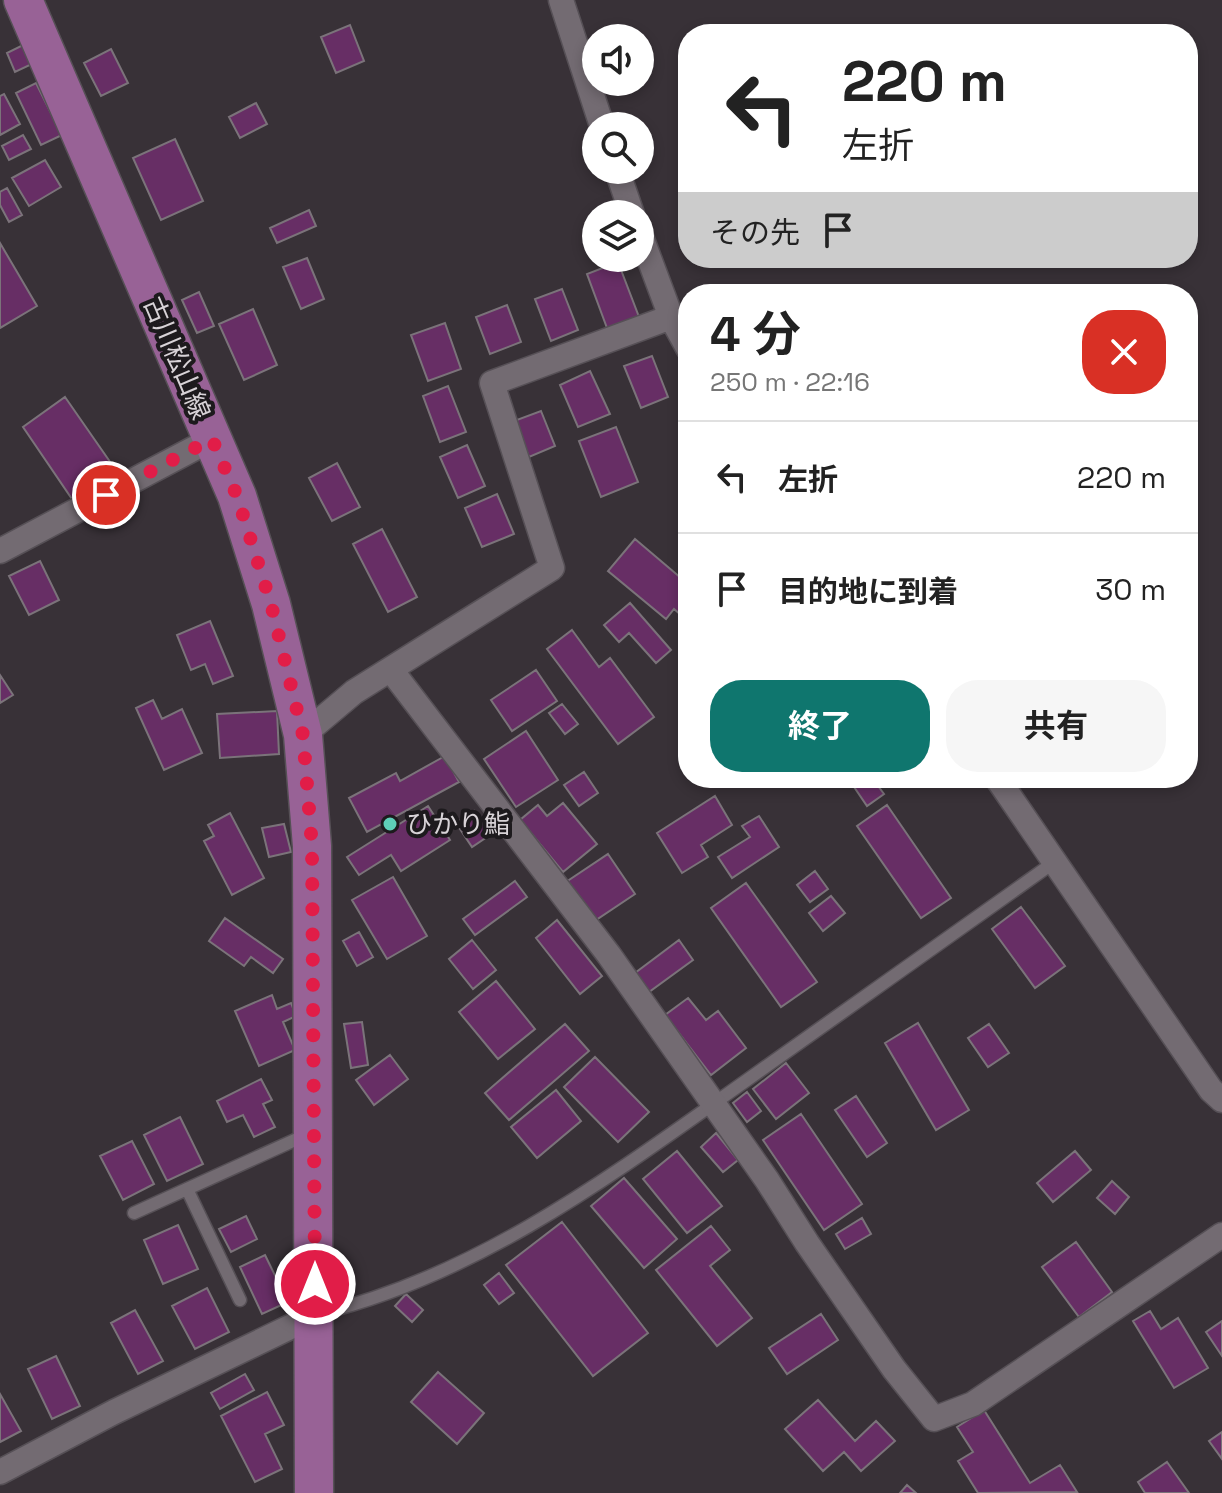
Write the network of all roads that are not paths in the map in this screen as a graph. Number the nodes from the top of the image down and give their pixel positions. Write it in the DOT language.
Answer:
graph roads {
  1 [pos="23,0"];
  2 [pos="561,0"];
  3 [pos="597,112"];
  4 [pos="654,271"];
  5 [pos="671,317"];
  6 [pos="678,330"];
  7 [pos="212,439"];
  8 [pos="0,551"];
  9 [pos="391,670"];
  10 [pos="303,735"];
  11 [pos="1004,788"];
  12 [pos="1053,863"];
  13 [pos="1222,1100"];
  14 [pos="713,1104"];
  15 [pos="314,1131"];
  16 [pos="187,1189"];
  17 [pos="134,1213"];
  18 [pos="1222,1235"];
  19 [pos="240,1300"];
  20 [pos="315,1315"];
  21 [pos="0,1472"];
  22 [pos="314,1493"];
  1 -- 7 [label="main road, 古川松山線"];
  2 -- 3 [label="street"];
  4 -- 5 [label="street"];
  5 -- 6 [label="street"];
  5 -- 9 [label="street"];
  7 -- 8 [label="street"];
  7 -- 10 [label="main road, 古川松山線"];
  9 -- 10 [label="street"];
  9 -- 14 [label="street"];
  10 -- 15 [label="main road, 古川松山線"];
  11 -- 12 [label="street"];
  12 -- 13 [label="street"];
  12 -- 14 [label="lane"];
  14 -- 18 [label="street"];
  14 -- 20 [label="lane"];
  15 -- 16 [label="lane"];
  15 -- 20 [label="main road, 古川松山線"];
  16 -- 17 [label="lane"];
  16 -- 19 [label="lane"];
  20 -- 21 [label="street"];
  20 -- 22 [label="main road, 古川松山線"];
}
